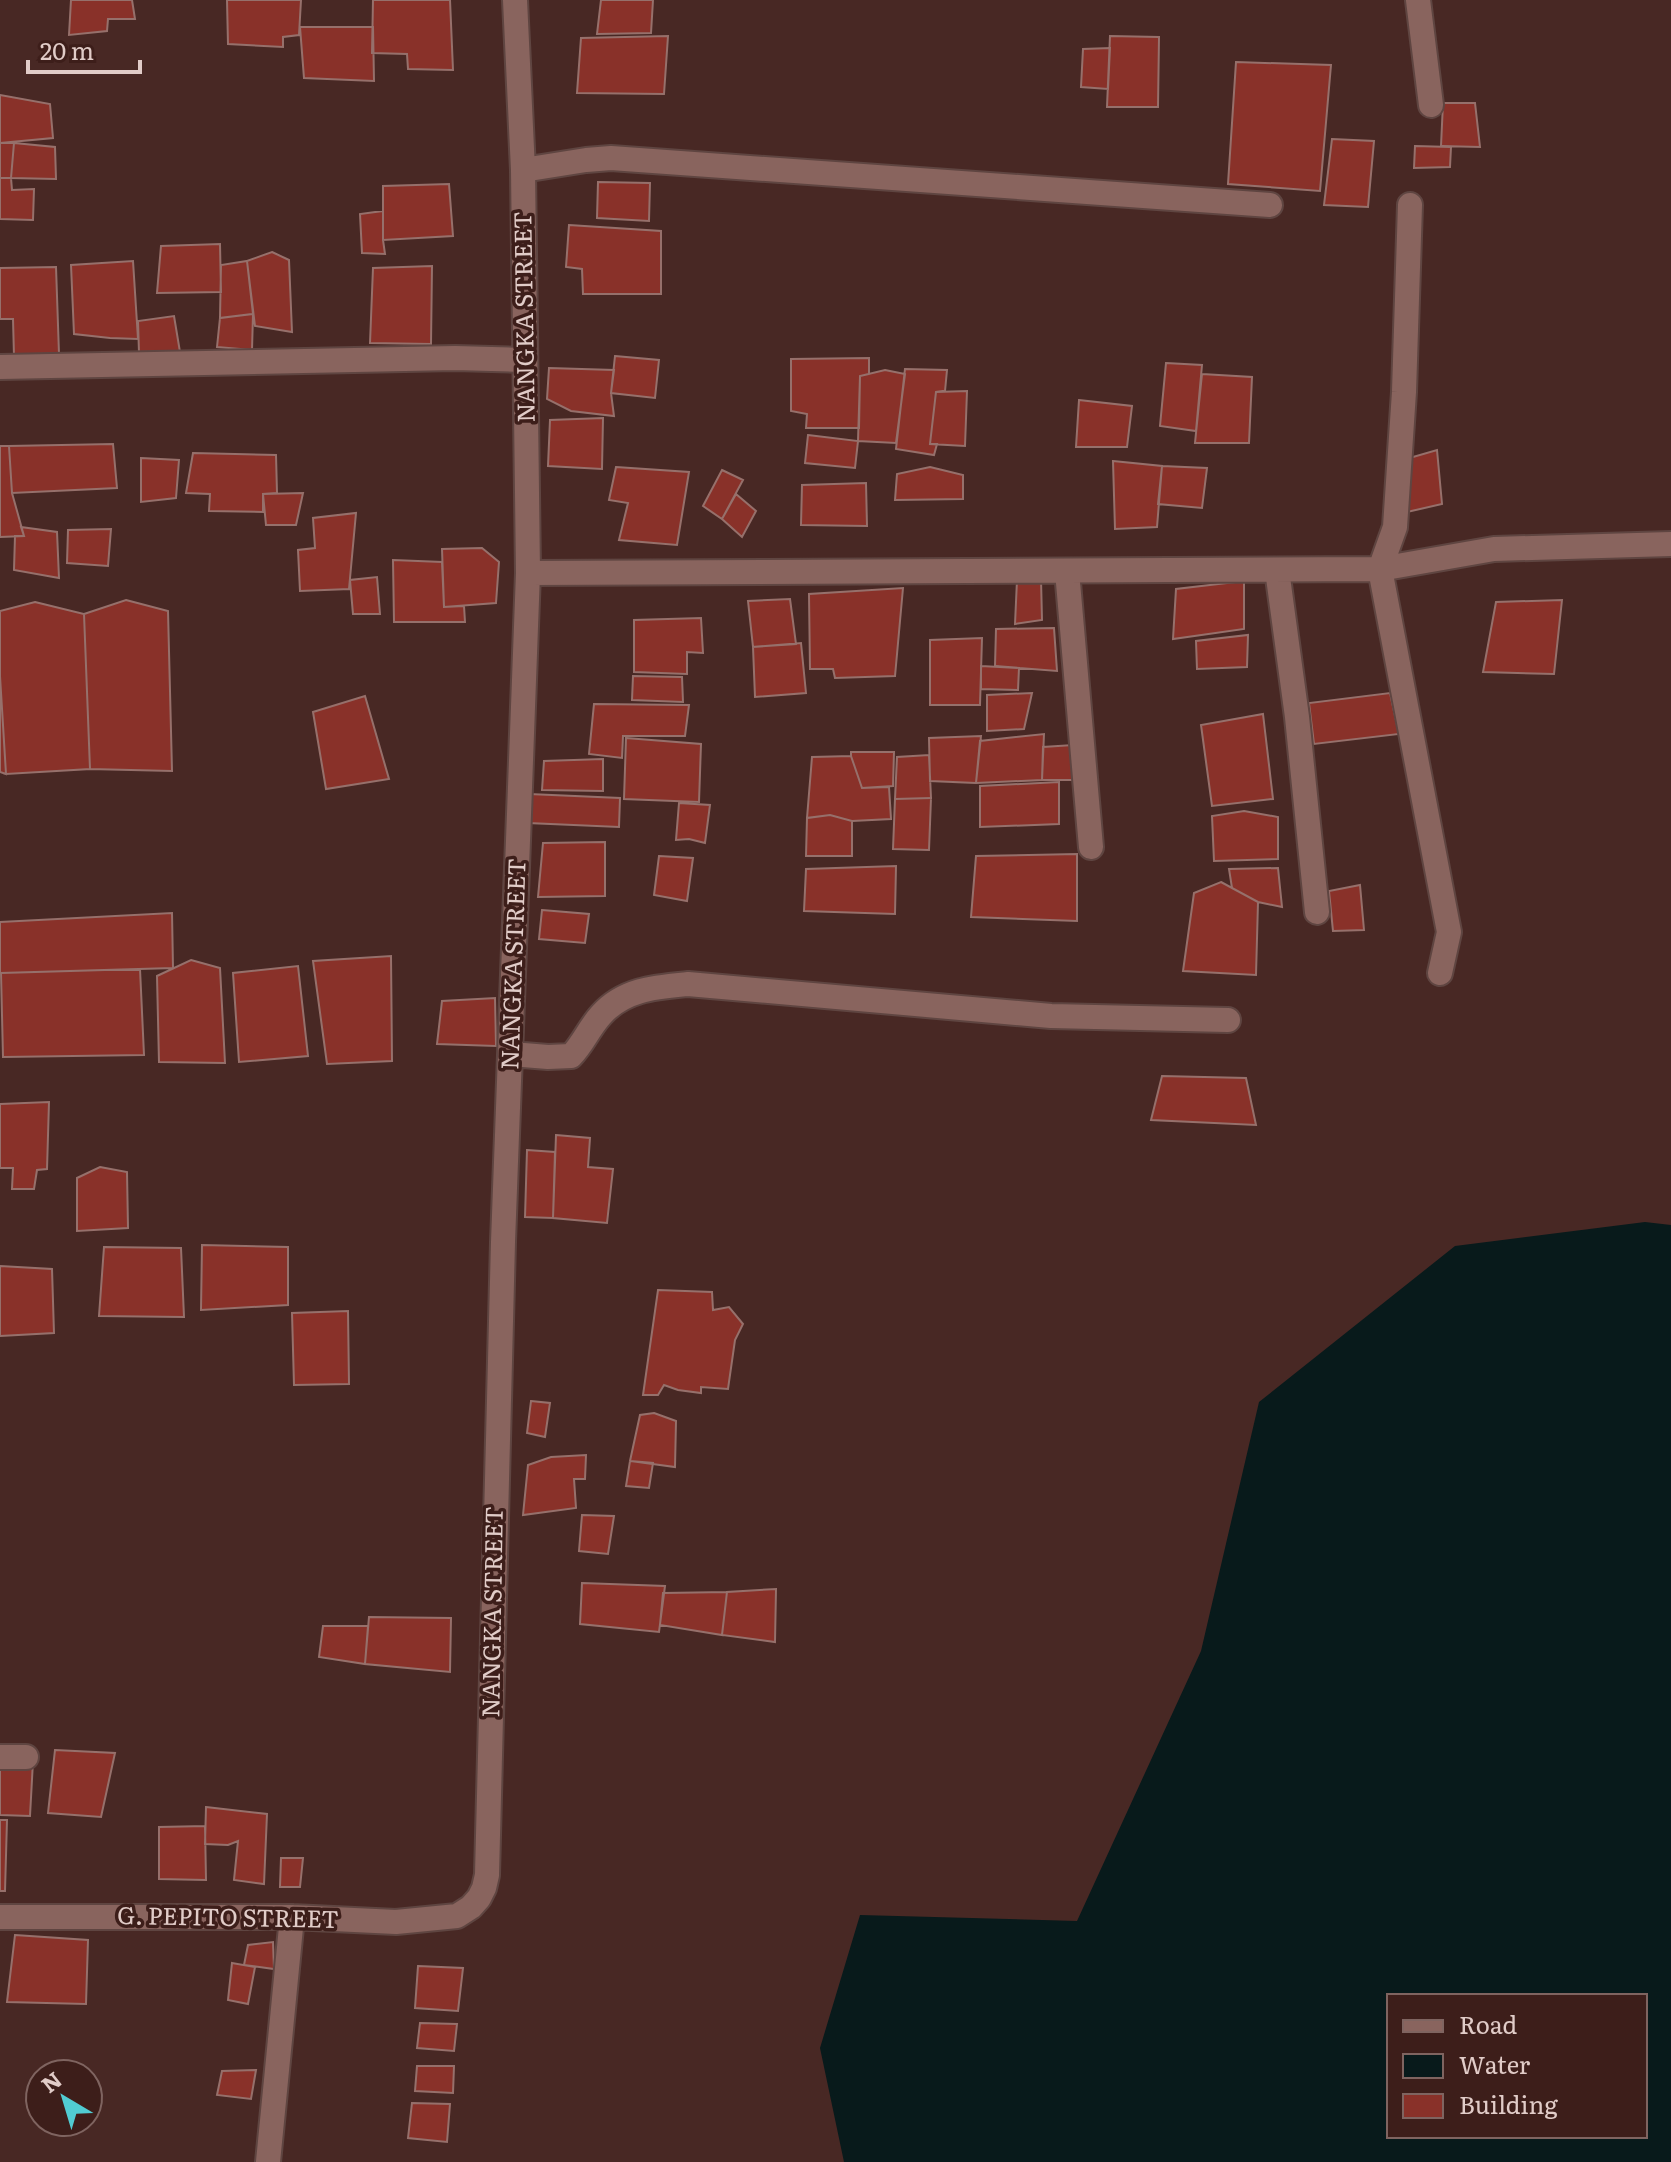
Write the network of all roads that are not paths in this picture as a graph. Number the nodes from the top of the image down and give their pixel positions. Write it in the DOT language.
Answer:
graph roads {
  1 [pos="515,0"];
  2 [pos="1418,0"];
  3 [pos="1431,105"];
  4 [pos="523,170"];
  5 [pos="1270,205"];
  6 [pos="1410,205"];
  7 [pos="525,360"];
  8 [pos="0,367"];
  9 [pos="1671,544"];
  10 [pos="1380,569"];
  11 [pos="1277,570"];
  12 [pos="1067,571"];
  13 [pos="528,573"];
  14 [pos="1091,847"];
  15 [pos="1317,912"];
  16 [pos="1440,973"];
  17 [pos="1228,1020"];
  18 [pos="511,1054"];
  19 [pos="0,1757"];
  20 [pos="26,1757"];
  21 [pos="457,1916"];
  22 [pos="0,1917"];
  23 [pos="292,1917"];
  24 [pos="268,2162"];
  1 -- 4 [label="street, NANGKA STREET"];
  2 -- 3 [label="street"];
  4 -- 5 [label="street"];
  4 -- 7 [label="street, NANGKA STREET"];
  6 -- 10 [label="street"];
  7 -- 8 [label="street"];
  7 -- 13 [label="street, NANGKA STREET"];
  9 -- 10 [label="street"];
  10 -- 11 [label="street"];
  10 -- 16 [label="street"];
  11 -- 12 [label="street"];
  11 -- 15 [label="street"];
  12 -- 13 [label="street"];
  12 -- 14 [label="street"];
  13 -- 18 [label="street, NANGKA STREET"];
  17 -- 18 [label="street"];
  18 -- 21 [label="street, NANGKA STREET"];
  19 -- 20 [label="street"];
  21 -- 23 [label="street, G. PEPITO STREET"];
  22 -- 23 [label="street, G. PEPITO STREET"];
  23 -- 24 [label="street"];
}
